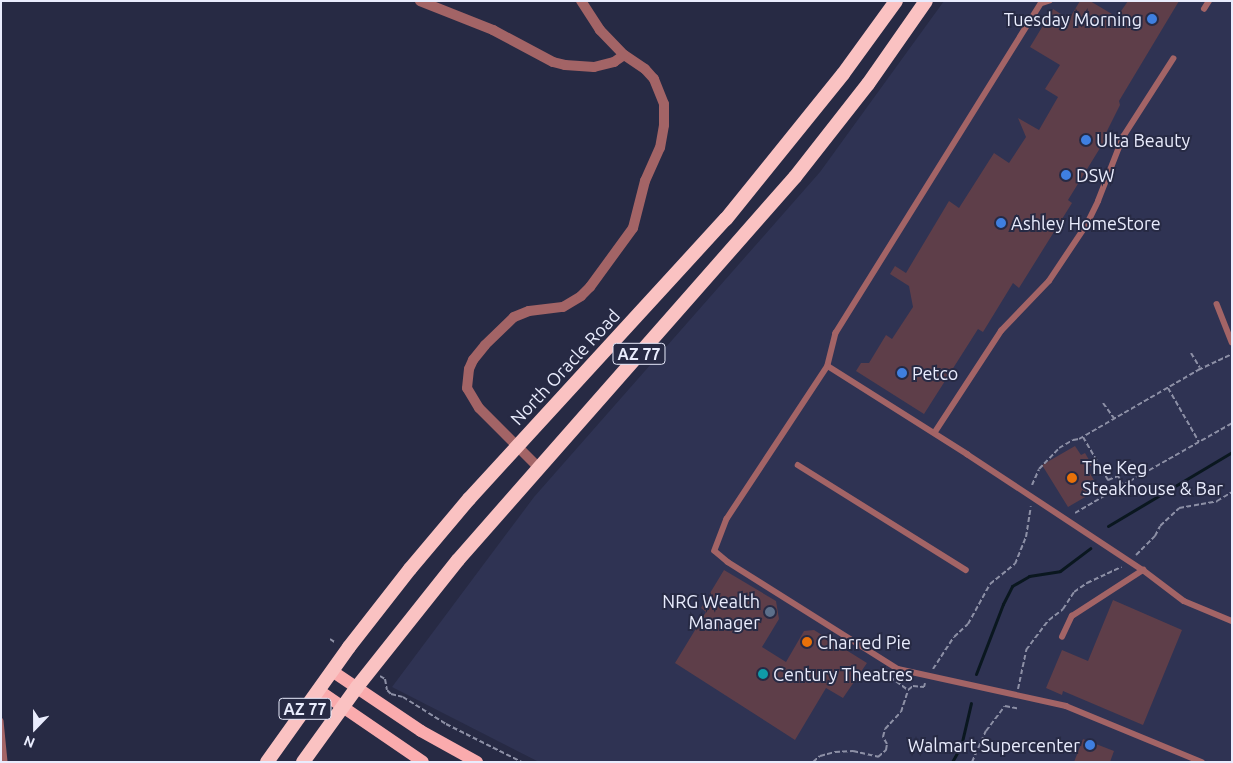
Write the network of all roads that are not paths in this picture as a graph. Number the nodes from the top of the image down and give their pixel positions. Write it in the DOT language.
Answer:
graph roads {
  1 [pos="420,1"];
  2 [pos="581,1"];
  3 [pos="896,1"];
  4 [pos="926,1"];
  5 [pos="1050,1"];
  6 [pos="1209,1"];
  7 [pos="1204,9"];
  8 [pos="624,55"];
  9 [pos="1173,59"];
  10 [pos="1217,304"];
  11 [pos="1232,342"];
  12 [pos="828,366"];
  13 [pos="935,432"];
  14 [pos="518,447"];
  15 [pos="798,465"];
  16 [pos="538,467"];
  17 [pos="966,570"];
  18 [pos="1143,570"];
  19 [pos="1232,621"];
  20 [pos="1062,637"];
  21 [pos="332,670"];
  22 [pos="357,687"];
  23 [pos="318,690"];
  24 [pos="342,706"];
  25 [pos="1,721"];
  26 [pos="5,762"];
  27 [pos="267,762"];
  28 [pos="302,762"];
  29 [pos="423,762"];
  30 [pos="477,762"];
  31 [pos="1202,762"];
  1 -- 8 [label="street"];
  2 -- 8 [label="street"];
  3 -- 14 [label="highway, North Oracle Road / AZ 77"];
  4 -- 16 [label="highway, AZ 77"];
  5 -- 12 [label="lane"];
  6 -- 7 [label="lane"];
  8 -- 14 [label="street"];
  9 -- 13 [label="lane"];
  10 -- 11 [label="lane"];
  12 -- 13 [label="lane"];
  12 -- 31 [label="lane"];
  13 -- 18 [label="lane"];
  14 -- 16 [label="street"];
  14 -- 21 [label="highway, North Oracle Road / AZ 77"];
  15 -- 17 [label="lane"];
  16 -- 22 [label="highway, AZ 77"];
  18 -- 19 [label="lane"];
  18 -- 20 [label="lane"];
  21 -- 22 [label="main road"];
  21 -- 23 [label="highway, North Oracle Road / AZ 77"];
  22 -- 24 [label="highway, AZ 77"];
  22 -- 30 [label="main road"];
  23 -- 24 [label="main road"];
  23 -- 27 [label="highway, North Oracle Road / AZ 77"];
  24 -- 28 [label="highway, AZ 77"];
  24 -- 29 [label="main road"];
  25 -- 26 [label="lane"];
}
